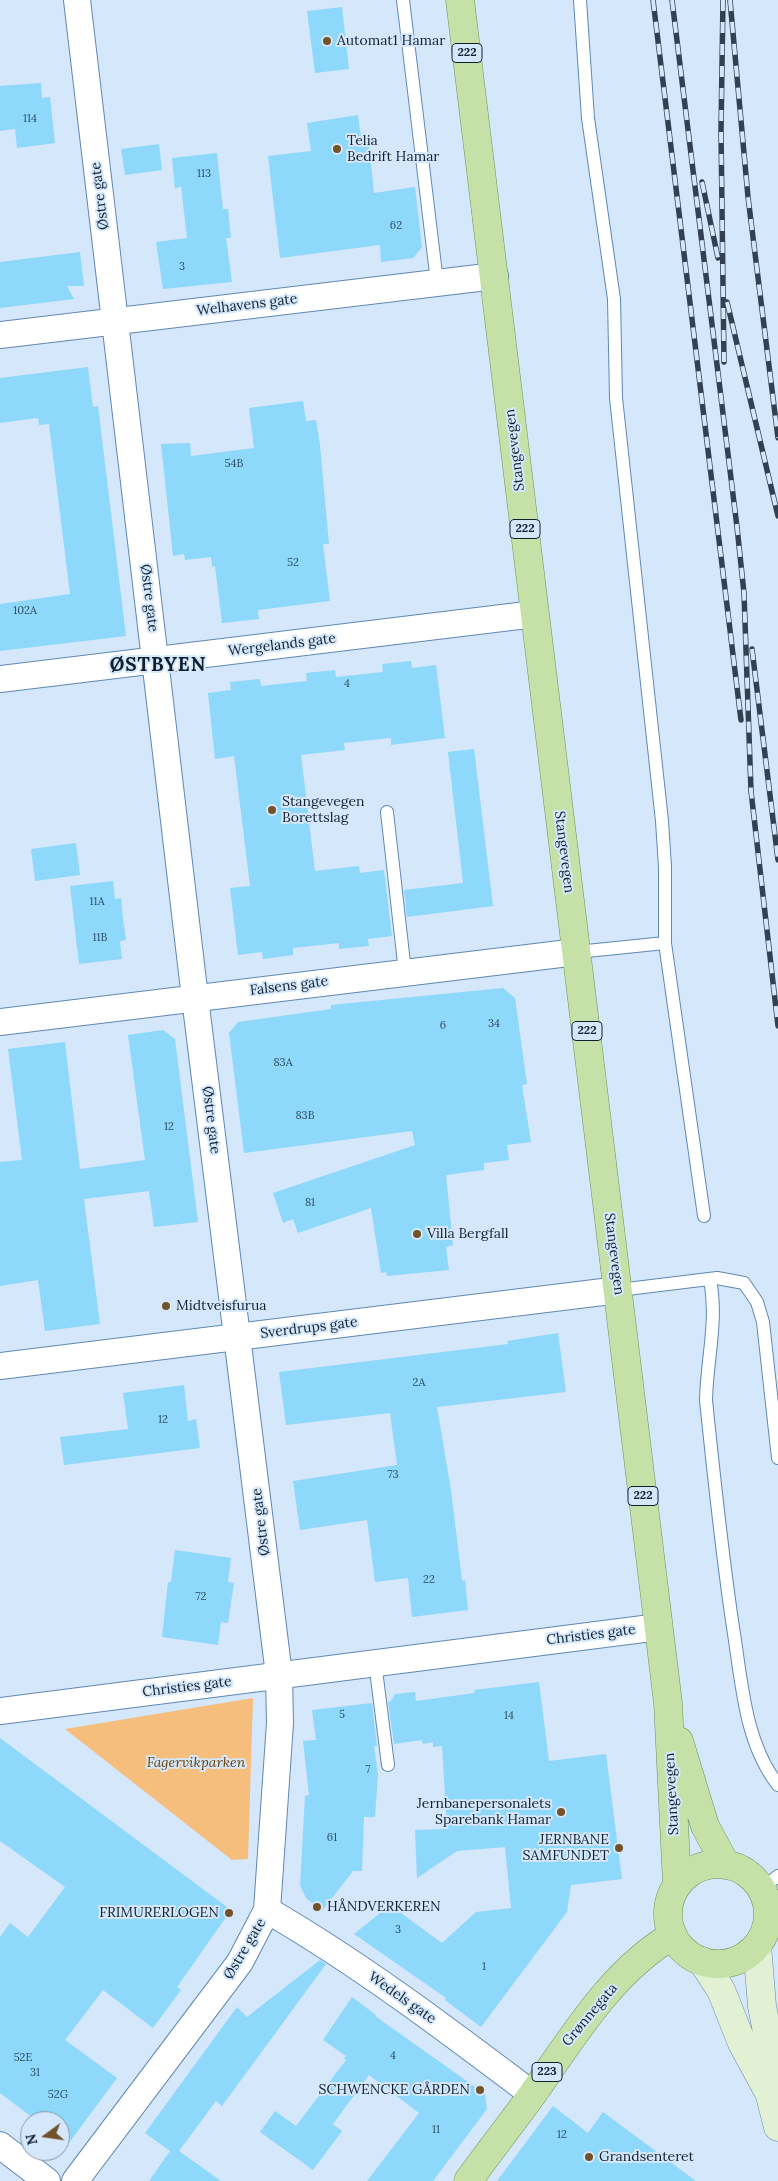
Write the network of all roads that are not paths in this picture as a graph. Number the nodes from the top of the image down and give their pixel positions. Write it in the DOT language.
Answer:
graph roads {
  1 [pos="78,0"];
  2 [pos="403,0"];
  3 [pos="460,0"];
  4 [pos="580,0"];
  5 [pos="495,276"];
  6 [pos="437,282"];
  7 [pos="114,322"];
  8 [pos="0,335"];
  9 [pos="535,614"];
  10 [pos="157,660"];
  11 [pos="0,679"];
  12 [pos="387,812"];
  13 [pos="665,943"];
  14 [pos="577,952"];
  15 [pos="405,972"];
  16 [pos="195,998"];
  17 [pos="0,1022"];
  18 [pos="704,1216"];
  19 [pos="710,1279"];
  20 [pos="619,1290"];
  21 [pos="238,1337"];
  22 [pos="0,1366"];
  23 [pos="778,1458"];
  24 [pos="659,1627"];
  25 [pos="375,1662"];
  26 [pos="279,1675"];
  27 [pos="668,1703"];
  28 [pos="0,1711"];
  29 [pos="388,1765"];
  30 [pos="778,1785"];
  31 [pos="726,1865"];
  32 [pos="769,1882"];
  33 [pos="677,1884"];
  34 [pos="267,1910"];
  35 [pos="673,1936"];
  36 [pos="757,1946"];
  37 [pos="702,1961"];
  38 [pos="769,2092"];
  39 [pos="532,2094"];
  40 [pos="778,2127"];
  41 [pos="0,2145"];
  42 [pos="47,2181"];
  43 [pos="76,2181"];
  44 [pos="468,2181"];
  1 -- 7 [label="street, Østre gate"];
  2 -- 6 [label="lane"];
  3 -- 5 [label="main road, Stangevegen / 222"];
  4 -- 13 [label="lane"];
  5 -- 6 [label="street, Welhavens gate"];
  5 -- 9 [label="main road, Stangevegen / 222"];
  6 -- 7 [label="street, Welhavens gate"];
  7 -- 8 [label="street, Welhavens gate"];
  7 -- 10 [label="street, Østre gate"];
  9 -- 10 [label="street, Wergelands gate"];
  9 -- 14 [label="main road, Stangevegen / 222"];
  10 -- 11 [label="street, Wergelands gate"];
  10 -- 16 [label="street, Østre gate"];
  12 -- 15 [label="lane"];
  13 -- 14 [label="lane"];
  13 -- 18 [label="lane"];
  14 -- 15 [label="street, Falsens gate"];
  14 -- 20 [label="main road, Stangevegen / 222"];
  15 -- 16 [label="street, Falsens gate"];
  16 -- 17 [label="street, Falsens gate"];
  16 -- 21 [label="street, Østre gate"];
  19 -- 20 [label="lane"];
  19 -- 23 [label="lane"];
  19 -- 30 [label="lane"];
  20 -- 21 [label="street, Sverdrups gate"];
  20 -- 24 [label="main road, Stangevegen / 222"];
  21 -- 22 [label="street, Sverdrups gate"];
  21 -- 26 [label="street, Østre gate"];
  24 -- 25 [label="street, Christies gate"];
  24 -- 27 [label="main road, Stangevegen / 222"];
  25 -- 26 [label="street, Christies gate"];
  25 -- 29 [label="lane"];
  26 -- 28 [label="street, Christies gate"];
  26 -- 34 [label="street, Østre gate"];
  27 -- 31 [label="main road, Stangevegen / 222"];
  27 -- 33 [label="main road, Stangevegen / 222"];
  31 -- 32 [label="main road"];
  31 -- 33 [label="main road"];
  32 -- 36 [label="main road"];
  33 -- 35 [label="main road, 222"];
  34 -- 39 [label="street, Wedels gate"];
  34 -- 43 [label="street, Østre gate"];
  35 -- 37 [label="main road"];
  35 -- 39 [label="main road, Grønnegata / 223"];
  36 -- 37 [label="main road"];
  36 -- 38 [label="main road"];
  37 -- 38 [label="main road"];
  38 -- 40 [label="main road"];
  39 -- 44 [label="main road, Grønnegata / 223"];
  41 -- 42 [label="street"];
}
